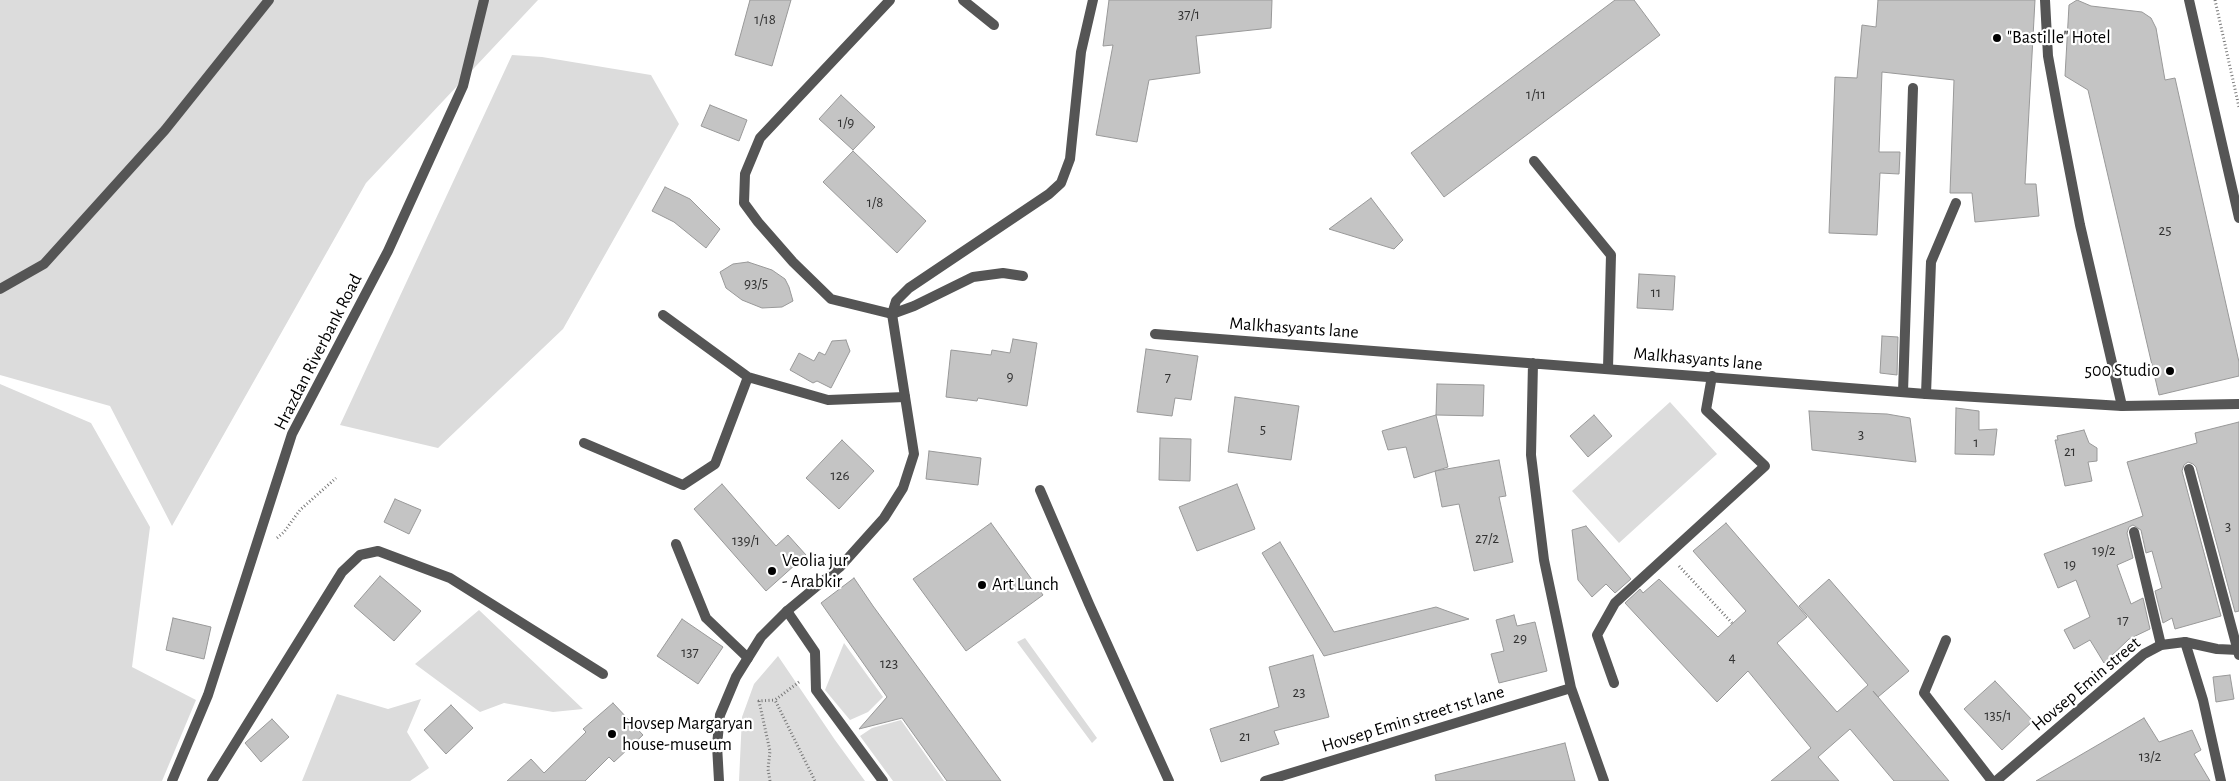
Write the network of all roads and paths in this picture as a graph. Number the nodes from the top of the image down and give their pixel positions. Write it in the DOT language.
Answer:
graph roads {
  1 [pos="269,0"];
  2 [pos="484,0"];
  3 [pos="890,0"];
  4 [pos="963,0"];
  5 [pos="1093,0"];
  6 [pos="2045,0"];
  7 [pos="2189,0"];
  8 [pos="2215,0"];
  9 [pos="994,25"];
  10 [pos="1913,88"];
  11 [pos="2239,107"];
  12 [pos="1534,160"];
  13 [pos="2236,188"];
  14 [pos="1956,203"];
  15 [pos="2239,218"];
  16 [pos="1023,276"];
  17 [pos="0,289"];
  18 [pos="892,314"];
  19 [pos="663,315"];
  20 [pos="1155,334"];
  21 [pos="1533,363"];
  22 [pos="1608,368"];
  23 [pos="1712,376"];
  24 [pos="748,377"];
  25 [pos="1903,392"];
  26 [pos="1926,394"];
  27 [pos="905,397"];
  28 [pos="2239,404"];
  29 [pos="2122,406"];
  30 [pos="584,442"];
  31 [pos="2189,468"];
  32 [pos="336,478"];
  33 [pos="1040,490"];
  34 [pos="2134,532"];
  35 [pos="676,544"];
  36 [pos="256,551"];
  37 [pos="1668,555"];
  38 [pos="787,611"];
  39 [pos="1732,623"];
  40 [pos="1946,640"];
  41 [pos="2185,642"];
  42 [pos="2162,645"];
  43 [pos="2239,652"];
  44 [pos="748,658"];
  45 [pos="815,669"];
  46 [pos="603,674"];
  47 [pos="1614,683"];
  48 [pos="1571,688"];
  49 [pos="775,700"];
  50 [pos="172,781"];
  51 [pos="212,781"];
  52 [pos="719,781"];
  53 [pos="770,781"];
  54 [pos="815,781"];
  55 [pos="883,781"];
  56 [pos="1169,781"];
  57 [pos="1265,781"];
  58 [pos="1604,781"];
  59 [pos="1992,781"];
  60 [pos="1996,781"];
  61 [pos="2221,781"];
  1 -- 17 [label="street"];
  2 -- 36 [label="street, Hrazdan Riverbank Road"];
  3 -- 18 [label="street"];
  4 -- 9 [label="street"];
  5 -- 18 [label="street"];
  6 -- 29 [label="street"];
  7 -- 13 [label="street"];
  8 -- 11 [label="path"];
  10 -- 25 [label="street"];
  12 -- 22 [label="street"];
  13 -- 15 [label="street"];
  14 -- 26 [label="street"];
  16 -- 18 [label="street"];
  18 -- 27 [label="street"];
  19 -- 24 [label="street"];
  20 -- 21 [label="street, Malkhasyants lane"];
  21 -- 22 [label="street, Malkhasyants lane"];
  21 -- 48 [label="street"];
  22 -- 23 [label="street, Malkhasyants lane"];
  23 -- 25 [label="street, Malkhasyants lane"];
  23 -- 37 [label="street"];
  24 -- 27 [label="street"];
  24 -- 30 [label="street"];
  25 -- 26 [label="street, Malkhasyants lane"];
  26 -- 29 [label="street, Malkhasyants lane"];
  27 -- 38 [label="street"];
  28 -- 29 [label="street, Malkhasyants lane"];
  31 -- 43 [label="street"];
  32 -- 36 [label="path"];
  33 -- 56 [label="street"];
  34 -- 42 [label="street"];
  35 -- 44 [label="street"];
  36 -- 50 [label="street, Hrazdan Riverbank Road"];
  37 -- 39 [label="path"];
  37 -- 47 [label="street"];
  38 -- 44 [label="street"];
  38 -- 45 [label="street"];
  40 -- 59 [label="street"];
  41 -- 42 [label="street, Hovsep Emin street"];
  41 -- 43 [label="street, Hovsep Emin street"];
  41 -- 61 [label="street"];
  42 -- 60 [label="street, Hovsep Emin street"];
  44 -- 52 [label="street"];
  45 -- 49 [label="path"];
  45 -- 55 [label="street"];
  46 -- 51 [label="street"];
  48 -- 57 [label="street, Hovsep Emin street 1st lane"];
  48 -- 58 [label="street"];
  49 -- 53 [label="path"];
  49 -- 54 [label="path"];
}
